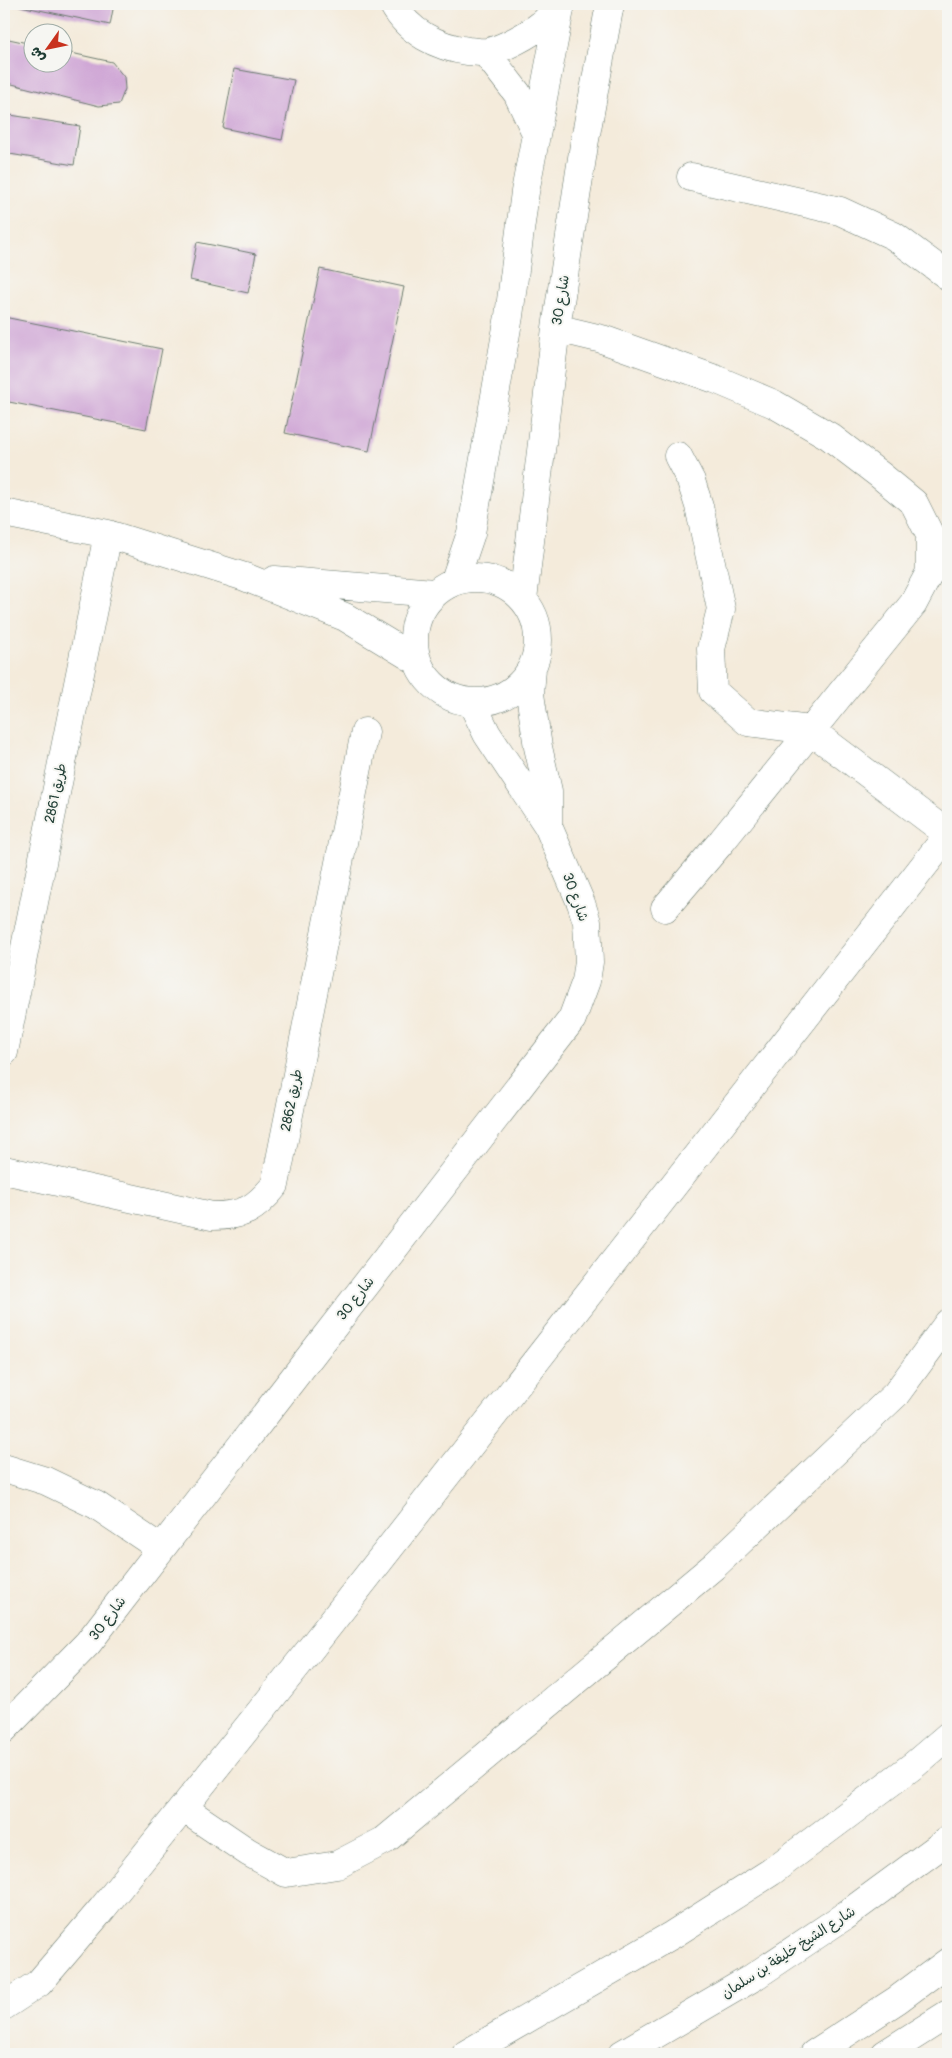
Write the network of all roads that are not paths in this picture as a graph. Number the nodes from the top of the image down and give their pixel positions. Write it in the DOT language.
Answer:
graph roads {
  1 [pos="393,4"];
  2 [pos="560,4"];
  3 [pos="610,4"];
  4 [pos="486,52"];
  5 [pos="536,132"];
  6 [pos="691,177"];
  7 [pos="948,276"];
  8 [pos="556,328"];
  9 [pos="678,456"];
  10 [pos="4,513"];
  11 [pos="108,534"];
  12 [pos="948,550"];
  13 [pos="930,572"];
  14 [pos="245,577"];
  15 [pos="445,587"];
  16 [pos="523,599"];
  17 [pos="416,660"];
  18 [pos="532,668"];
  19 [pos="472,703"];
  20 [pos="810,730"];
  21 [pos="364,732"];
  22 [pos="548,826"];
  23 [pos="948,835"];
  24 [pos="665,908"];
  25 [pos="4,1052"];
  26 [pos="4,1170"];
  27 [pos="948,1323"];
  28 [pos="4,1468"];
  29 [pos="160,1548"];
  30 [pos="4,1729"];
  31 [pos="948,1736"];
  32 [pos="183,1808"];
  33 [pos="948,1840"];
  34 [pos="948,1962"];
  35 [pos="4,2006"];
  36 [pos="948,2014"];
  37 [pos="466,2054"];
  38 [pos="622,2054"];
  39 [pos="814,2054"];
  40 [pos="884,2054"];
  1 -- 4 [label="main road"];
  2 -- 4 [label="main road"];
  2 -- 5 [label="main road, شارع 30"];
  3 -- 8 [label="main road, شارع 30"];
  4 -- 5 [label="main road"];
  5 -- 15 [label="main road, شارع 30"];
  6 -- 7 [label="main road"];
  8 -- 13 [label="main road"];
  8 -- 16 [label="main road, شارع 30"];
  9 -- 20 [label="main road"];
  10 -- 11 [label="main road"];
  11 -- 14 [label="main road"];
  11 -- 25 [label="main road, طريق 2861"];
  12 -- 13 [label="main road"];
  13 -- 20 [label="main road"];
  14 -- 15 [label="main road"];
  14 -- 17 [label="main road"];
  15 -- 16 [label="main road, شارع 30"];
  15 -- 17 [label="main road, شارع 30"];
  16 -- 18 [label="main road, شارع 30"];
  17 -- 19 [label="main road, شارع 30"];
  18 -- 19 [label="main road, شارع 30"];
  18 -- 22 [label="main road, شارع 30"];
  19 -- 22 [label="main road, شارع 30"];
  20 -- 23 [label="main road"];
  20 -- 24 [label="main road"];
  21 -- 26 [label="main road, طريق 2862"];
  22 -- 29 [label="main road, شارع 30"];
  23 -- 32 [label="main road"];
  27 -- 32 [label="main road"];
  28 -- 29 [label="main road"];
  29 -- 30 [label="main road, شارع 30"];
  31 -- 37 [label="main road"];
  32 -- 35 [label="main road"];
  33 -- 38 [label="main road, شارع الشيخ خليفة بن سلمان"];
  34 -- 39 [label="main road"];
  36 -- 40 [label="main road"];
}
